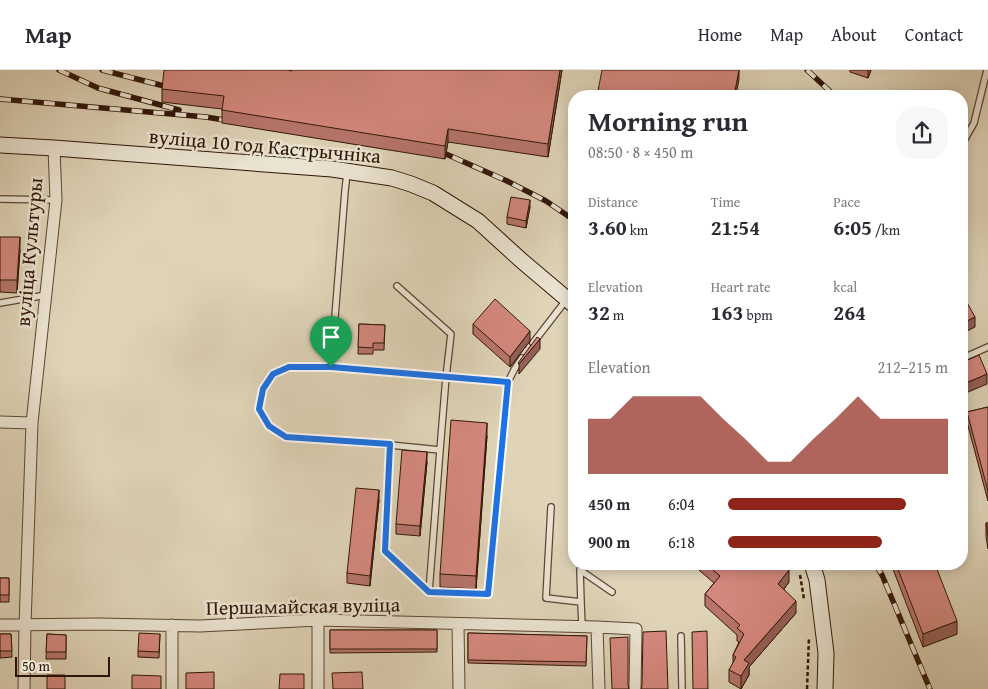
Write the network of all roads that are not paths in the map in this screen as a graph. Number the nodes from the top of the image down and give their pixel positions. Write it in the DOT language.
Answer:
graph roads {
  1 [pos="987,70"];
  2 [pos="968,134"];
  3 [pos="0,145"];
  4 [pos="54,148"];
  5 [pos="348,171"];
  6 [pos="0,199"];
  7 [pos="56,200"];
  8 [pos="397,286"];
  9 [pos="46,295"];
  10 [pos="568,300"];
  11 [pos="0,303"];
  12 [pos="568,304"];
  13 [pos="988,347"];
  14 [pos="968,356"];
  15 [pos="331,367"];
  16 [pos="446,377"];
  17 [pos="508,382"];
  18 [pos="0,422"];
  19 [pos="32,423"];
  20 [pos="390,444"];
  21 [pos="440,450"];
  22 [pos="551,507"];
  23 [pos="814,570"];
  24 [pos="429,592"];
  25 [pos="612,592"];
  26 [pos="580,602"];
  27 [pos="318,620"];
  28 [pos="458,624"];
  29 [pos="0,625"];
  30 [pos="25,625"];
  31 [pos="172,625"];
  32 [pos="582,627"];
  33 [pos="597,627"];
  34 [pos="681,636"];
  35 [pos="24,689"];
  36 [pos="172,689"];
  37 [pos="318,689"];
  38 [pos="459,689"];
  39 [pos="599,689"];
  40 [pos="635,689"];
  41 [pos="682,689"];
  42 [pos="825,689"];
  1 -- 2 [label="lane"];
  3 -- 4 [label="street, вуліца 10 год Кастрычніка"];
  4 -- 5 [label="street, вуліца 10 год Кастрычніка"];
  4 -- 7 [label="street, вуліца Культуры"];
  5 -- 10 [label="street, вуліца 10 год Кастрычніка"];
  5 -- 15 [label="lane"];
  6 -- 7 [label="lane"];
  7 -- 9 [label="street, вуліца Культуры"];
  8 -- 16 [label="lane"];
  9 -- 11 [label="lane"];
  9 -- 19 [label="street, вуліца Культуры"];
  12 -- 17 [label="lane"];
  13 -- 14 [label="lane"];
  15 -- 16 [label="lane"];
  15 -- 20 [label="lane"];
  16 -- 17 [label="lane"];
  16 -- 21 [label="lane"];
  17 -- 24 [label="lane"];
  18 -- 19 [label="street"];
  19 -- 30 [label="street, вуліца Культуры"];
  20 -- 21 [label="lane"];
  20 -- 24 [label="lane"];
  21 -- 24 [label="lane"];
  22 -- 26 [label="lane"];
  23 -- 42 [label="street"];
  25 -- 26 [label="lane"];
  26 -- 32 [label="lane"];
  27 -- 28 [label="street, Першамайская вуліца"];
  27 -- 31 [label="street, Першамайская вуліца"];
  27 -- 37 [label="street"];
  28 -- 32 [label="street, Першамайская вуліца"];
  28 -- 38 [label="street"];
  29 -- 30 [label="street, Першамайская вуліца"];
  30 -- 31 [label="street, Першамайская вуліца"];
  30 -- 35 [label="street, вуліца Культуры"];
  31 -- 36 [label="street"];
  32 -- 33 [label="street, Першамайская вуліца"];
  33 -- 39 [label="street"];
  33 -- 40 [label="street, Першамайская вуліца"];
  34 -- 41 [label="lane"];
}
